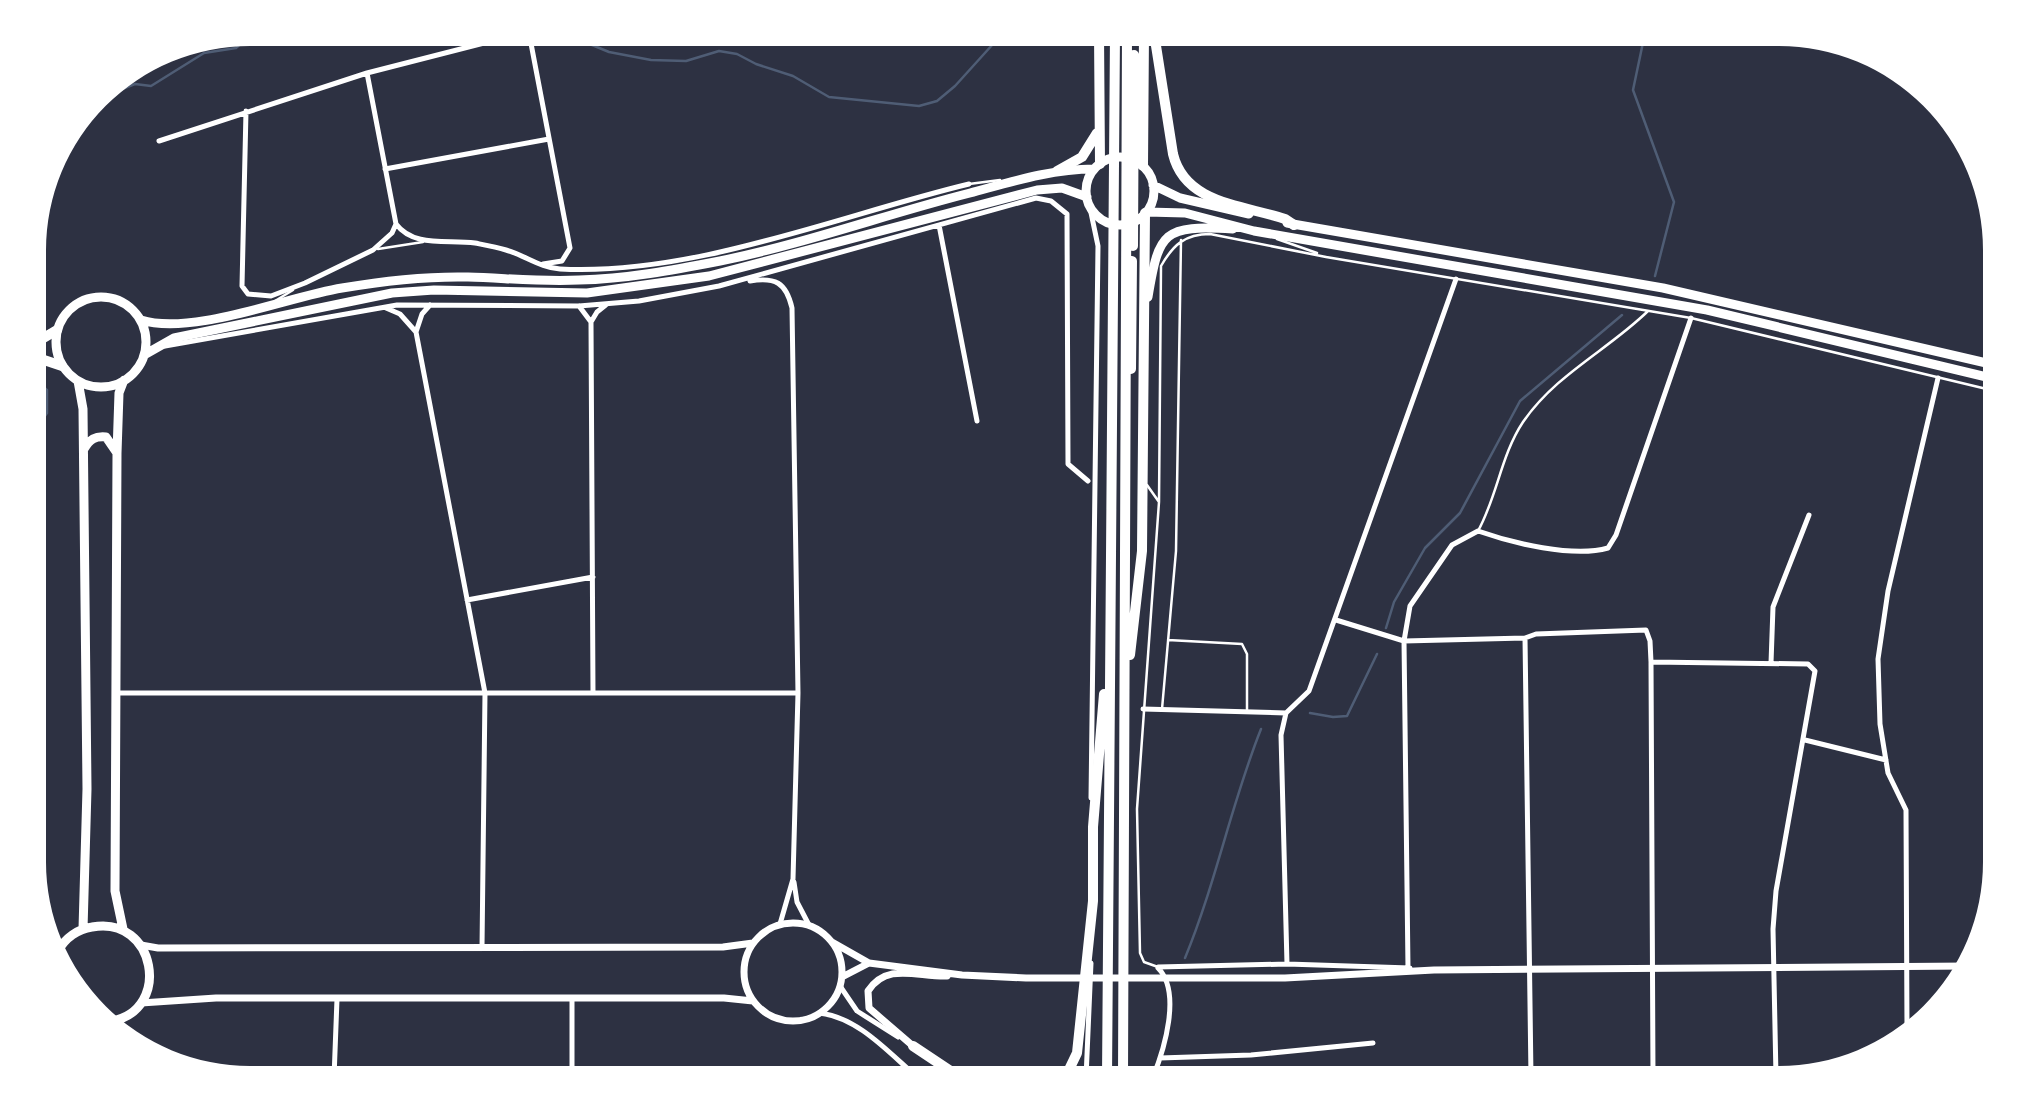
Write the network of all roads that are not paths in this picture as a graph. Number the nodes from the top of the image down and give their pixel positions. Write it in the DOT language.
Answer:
graph roads {
  1 [pos="472,46"];
  2 [pos="531,46"];
  3 [pos="1099,46"];
  4 [pos="1115,46"];
  5 [pos="1127,46"];
  6 [pos="1133,46"];
  7 [pos="1144,46"];
  8 [pos="1156,46"];
  9 [pos="367,73"];
  10 [pos="246,111"];
  11 [pos="1130,114"];
  12 [pos="1098,133"];
  13 [pos="549,139"];
  14 [pos="159,141"];
  15 [pos="1143,166"];
  16 [pos="1097,167"];
  17 [pos="385,169"];
  18 [pos="1057,171"];
  19 [pos="1031,177"];
  20 [pos="969,184"];
  21 [pos="1153,185"];
  22 [pos="1087,197"];
  23 [pos="1017,198"];
  24 [pos="1090,208"];
  25 [pos="1146,213"];
  26 [pos="396,224"];
  27 [pos="939,225"];
  28 [pos="1294,225"];
  29 [pos="1254,231"];
  30 [pos="430,240"];
  31 [pos="1181,240"];
  32 [pos="373,250"];
  33 [pos="1326,257"];
  34 [pos="540,263"];
  35 [pos="1456,279"];
  36 [pos="305,283"];
  37 [pos="719,286"];
  38 [pos="431,304"];
  39 [pos="608,304"];
  40 [pos="579,306"];
  41 [pos="384,307"];
  42 [pos="262,308"];
  43 [pos="1648,310"];
  44 [pos="1691,318"];
  45 [pos="141,320"];
  46 [pos="591,322"];
  47 [pos="1142,323"];
  48 [pos="57,330"];
  49 [pos="416,332"];
  50 [pos="46,336"];
  51 [pos="156,346"];
  52 [pos="144,355"];
  53 [pos="46,361"];
  54 [pos="1983,362"];
  55 [pos="62,366"];
  56 [pos="1983,376"];
  57 [pos="1938,378"];
  58 [pos="124,380"];
  59 [pos="78,381"];
  60 [pos="1983,388"];
  61 [pos="976,421"];
  62 [pos="83,451"];
  63 [pos="117,453"];
  64 [pos="1142,462"];
  65 [pos="1088,481"];
  66 [pos="1159,502"];
  67 [pos="1809,515"];
  68 [pos="1478,531"];
  69 [pos="593,577"];
  70 [pos="467,600"];
  71 [pos="1336,620"];
  72 [pos="1525,638"];
  73 [pos="1168,640"];
  74 [pos="1404,641"];
  75 [pos="1651,663"];
  76 [pos="1771,663"];
  77 [pos="1109,668"];
  78 [pos="1125,679"];
  79 [pos="117,692"];
  80 [pos="797,692"];
  81 [pos="485,693"];
  82 [pos="593,694"];
  83 [pos="1143,709"];
  84 [pos="1162,710"];
  85 [pos="1247,712"];
  86 [pos="1286,713"];
  87 [pos="1805,740"];
  88 [pos="1886,760"];
  89 [pos="1093,827"];
  90 [pos="793,879"];
  91 [pos="1093,901"];
  92 [pos="780,924"];
  93 [pos="809,925"];
  94 [pos="83,929"];
  95 [pos="122,929"];
  96 [pos="832,942"];
  97 [pos="753,943"];
  98 [pos="63,945"];
  99 [pos="141,945"];
  100 [pos="482,948"];
  101 [pos="869,963"];
  102 [pos="1287,964"];
  103 [pos="1954,966"];
  104 [pos="1158,967"];
  105 [pos="1774,967"];
  106 [pos="1907,967"];
  107 [pos="1408,968"];
  108 [pos="1651,969"];
  109 [pos="1434,970"];
  110 [pos="1530,970"];
  111 [pos="962,975"];
  112 [pos="842,977"];
  113 [pos="840,986"];
  114 [pos="572,998"];
  115 [pos="337,999"];
  116 [pos="753,1001"];
  117 [pos="141,1003"];
  118 [pos="819,1013"];
  119 [pos="120,1019"];
  120 [pos="1907,1020"];
  121 [pos="1373,1043"];
  122 [pos="912,1046"];
  123 [pos="1160,1058"];
  124 [pos="1071,1065"];
  125 [pos="1086,1065"];
  126 [pos="1107,1065"];
  127 [pos="1123,1065"];
  128 [pos="1157,1065"];
  129 [pos="1531,1065"];
  130 [pos="1653,1065"];
  131 [pos="1776,1065"];
  132 [pos="334,1066"];
  133 [pos="572,1066"];
  134 [pos="904,1066"];
  135 [pos="943,1066"];
  1 -- 9 [label="street"];
  2 -- 13 [label="street"];
  3 -- 12 [label="highway"];
  4 -- 77 [label="highway"];
  5 -- 11 [label="highway"];
  6 -- 11 [label="highway"];
  7 -- 15 [label="highway"];
  8 -- 28 [label="highway"];
  9 -- 10 [label="street"];
  9 -- 17 [label="street"];
  10 -- 14 [label="street"];
  10 -- 36 [label="street"];
  11 -- 78 [label="highway"];
  12 -- 16 [label="highway"];
  12 -- 18 [label="highway"];
  13 -- 17 [label="street"];
  13 -- 34 [label="street"];
  15 -- 16 [label="main road"];
  15 -- 21 [label="main road"];
  16 -- 18 [label="main road"];
  16 -- 22 [label="main road"];
  17 -- 26 [label="street"];
  18 -- 19 [label="main road"];
  19 -- 20 [label="lane"];
  19 -- 42 [label="main road"];
  20 -- 34 [label="street"];
  21 -- 25 [label="main road"];
  21 -- 28 [label="main road"];
  22 -- 23 [label="main road"];
  22 -- 24 [label="main road"];
  23 -- 27 [label="street"];
  23 -- 51 [label="main road"];
  23 -- 65 [label="street"];
  24 -- 25 [label="main road"];
  24 -- 89 [label="street"];
  25 -- 29 [label="main road"];
  25 -- 47 [label="highway"];
  26 -- 30 [label="street"];
  26 -- 32 [label="street"];
  27 -- 37 [label="street"];
  27 -- 61 [label="street"];
  28 -- 54 [label="main road"];
  29 -- 33 [label="lane"];
  29 -- 47 [label="main road"];
  29 -- 56 [label="main road"];
  30 -- 32 [label="lane"];
  30 -- 34 [label="street"];
  31 -- 33 [label="lane"];
  31 -- 66 [label="lane"];
  31 -- 73 [label="lane"];
  32 -- 36 [label="street"];
  33 -- 35 [label="lane"];
  35 -- 43 [label="lane"];
  35 -- 71 [label="street"];
  36 -- 42 [label="lane"];
  37 -- 39 [label="street"];
  37 -- 80 [label="street"];
  38 -- 40 [label="street"];
  38 -- 41 [label="street"];
  38 -- 49 [label="street"];
  39 -- 40 [label="street"];
  39 -- 46 [label="street"];
  40 -- 46 [label="street"];
  41 -- 49 [label="street"];
  41 -- 51 [label="street"];
  42 -- 45 [label="main road"];
  43 -- 44 [label="lane"];
  43 -- 68 [label="lane"];
  44 -- 57 [label="lane"];
  44 -- 68 [label="street"];
  45 -- 48 [label="main road"];
  45 -- 52 [label="main road"];
  46 -- 69 [label="street"];
  47 -- 64 [label="highway"];
  48 -- 50 [label="highway"];
  48 -- 55 [label="main road"];
  49 -- 70 [label="street"];
  51 -- 52 [label="main road"];
  52 -- 58 [label="main road"];
  53 -- 55 [label="highway"];
  55 -- 59 [label="main road"];
  57 -- 60 [label="lane"];
  57 -- 88 [label="street"];
  58 -- 59 [label="main road"];
  58 -- 63 [label="main road"];
  59 -- 62 [label="main road"];
  62 -- 63 [label="main road"];
  62 -- 94 [label="main road"];
  63 -- 79 [label="main road"];
  64 -- 66 [label="lane"];
  64 -- 78 [label="highway"];
  66 -- 83 [label="lane"];
  67 -- 76 [label="street"];
  68 -- 74 [label="street"];
  69 -- 70 [label="street"];
  69 -- 82 [label="street"];
  70 -- 81 [label="street"];
  71 -- 74 [label="street"];
  71 -- 86 [label="street"];
  72 -- 74 [label="street"];
  72 -- 75 [label="street"];
  72 -- 110 [label="street"];
  73 -- 84 [label="lane"];
  73 -- 85 [label="lane"];
  74 -- 107 [label="street"];
  75 -- 76 [label="street"];
  75 -- 108 [label="street"];
  76 -- 87 [label="street"];
  77 -- 89 [label="highway"];
  77 -- 126 [label="highway"];
  78 -- 127 [label="highway"];
  79 -- 81 [label="street"];
  79 -- 95 [label="main road"];
  80 -- 82 [label="street"];
  80 -- 90 [label="street"];
  81 -- 82 [label="street"];
  81 -- 100 [label="street"];
  83 -- 84 [label="street"];
  83 -- 104 [label="lane"];
  84 -- 85 [label="street"];
  85 -- 86 [label="street"];
  86 -- 102 [label="street"];
  87 -- 88 [label="street"];
  87 -- 105 [label="street"];
  88 -- 106 [label="street"];
  89 -- 91 [label="highway"];
  90 -- 92 [label="street"];
  90 -- 93 [label="street"];
  91 -- 124 [label="highway"];
  91 -- 125 [label="street"];
  92 -- 93 [label="street"];
  92 -- 97 [label="street"];
  93 -- 96 [label="street"];
  94 -- 95 [label="main road"];
  94 -- 98 [label="main road"];
  95 -- 99 [label="main road"];
  96 -- 101 [label="street"];
  96 -- 112 [label="street"];
  97 -- 100 [label="street"];
  97 -- 116 [label="street"];
  99 -- 100 [label="street"];
  99 -- 117 [label="main road"];
  101 -- 111 [label="street"];
  101 -- 112 [label="street"];
  102 -- 104 [label="street"];
  102 -- 107 [label="street"];
  103 -- 106 [label="street"];
  104 -- 123 [label="street"];
  105 -- 106 [label="street"];
  105 -- 108 [label="street"];
  105 -- 131 [label="street"];
  106 -- 120 [label="street"];
  107 -- 109 [label="street"];
  108 -- 110 [label="street"];
  108 -- 130 [label="street"];
  109 -- 110 [label="street"];
  109 -- 111 [label="street"];
  110 -- 129 [label="street"];
  111 -- 122 [label="street"];
  112 -- 113 [label="street"];
  113 -- 118 [label="street"];
  113 -- 122 [label="street"];
  114 -- 115 [label="street"];
  114 -- 116 [label="street"];
  114 -- 133 [label="street"];
  115 -- 117 [label="street"];
  115 -- 132 [label="street"];
  116 -- 118 [label="street"];
  117 -- 119 [label="main road"];
  118 -- 134 [label="street"];
  121 -- 123 [label="street"];
  122 -- 135 [label="highway"];
  123 -- 128 [label="street"];
}
